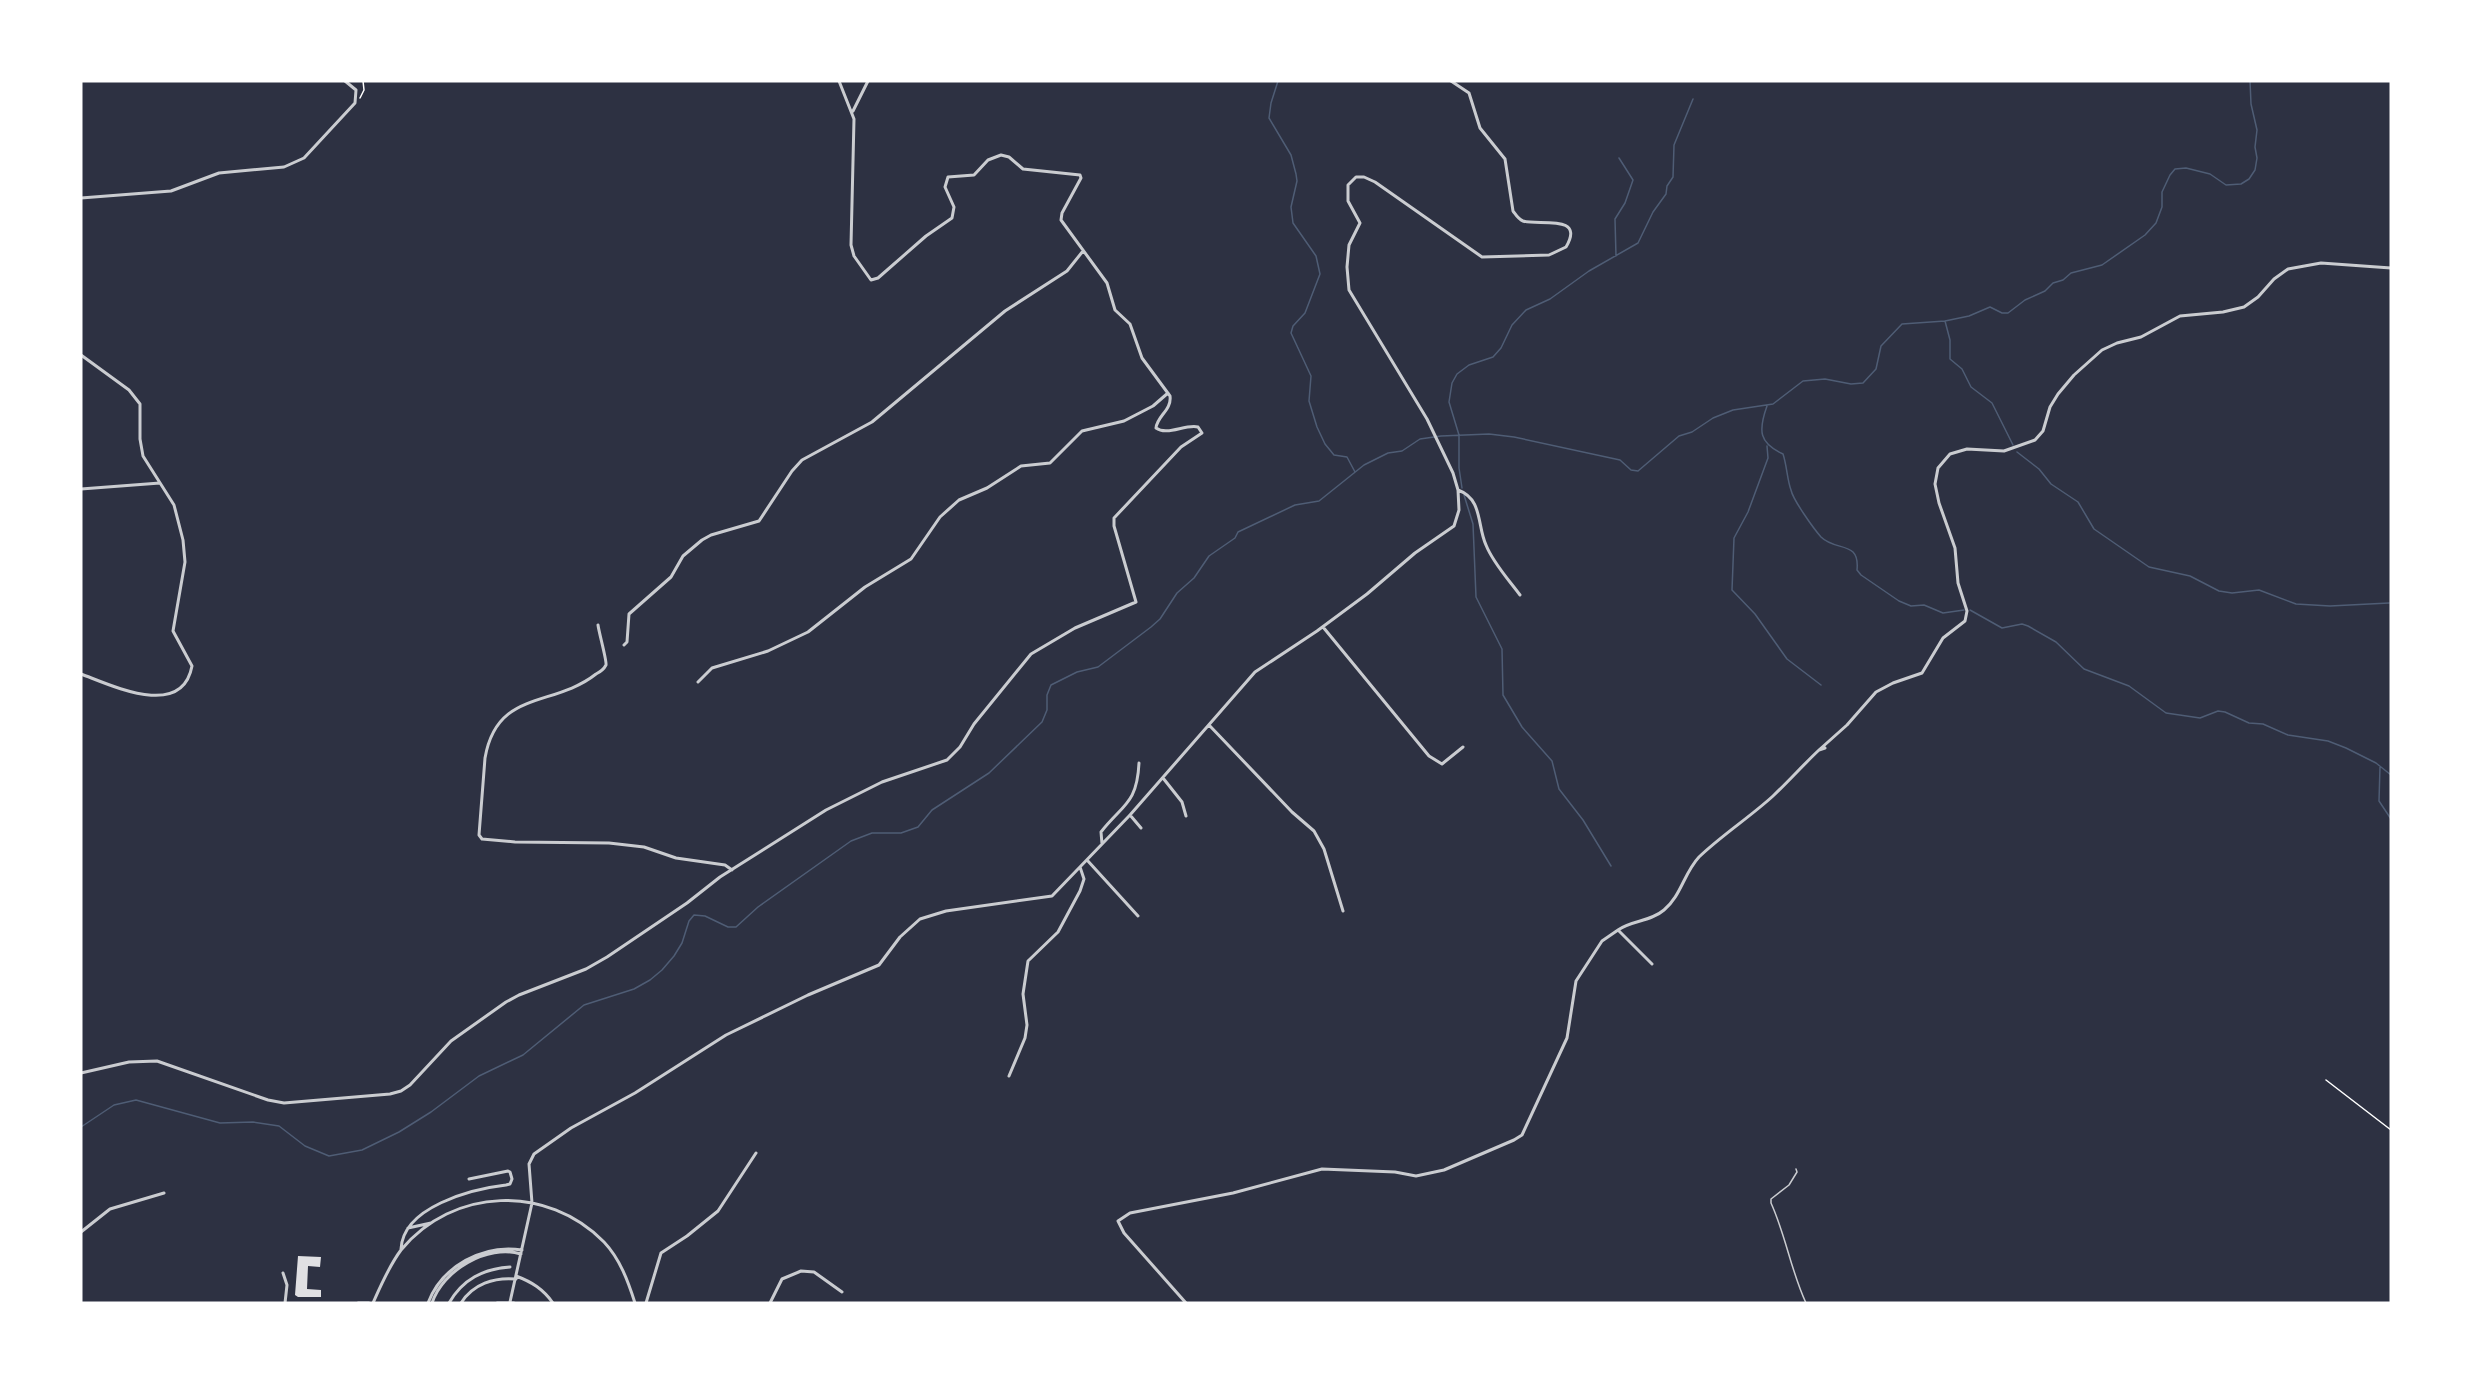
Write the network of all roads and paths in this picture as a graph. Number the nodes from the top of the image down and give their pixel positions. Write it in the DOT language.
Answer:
graph roads {
  1 [pos="345,81"];
  2 [pos="363,81"];
  3 [pos="839,81"];
  4 [pos="868,81"];
  5 [pos="1451,81"];
  6 [pos="355,103"];
  7 [pos="853,111"];
  8 [pos="81,198"];
  9 [pos="1083,251"];
  10 [pos="2391,268"];
  11 [pos="81,355"];
  12 [pos="1168,393"];
  13 [pos="160,483"];
  14 [pos="81,489"];
  15 [pos="1458,490"];
  16 [pos="1520,595"];
  17 [pos="598,625"];
  18 [pos="1323,627"];
  19 [pos="624,645"];
  20 [pos="81,674"];
  21 [pos="698,682"];
  22 [pos="1209,725"];
  23 [pos="1463,747"];
  24 [pos="1825,748"];
  25 [pos="1819,750"];
  26 [pos="1139,763"];
  27 [pos="1163,778"];
  28 [pos="1130,815"];
  29 [pos="1186,816"];
  30 [pos="1141,828"];
  31 [pos="1101,844"];
  32 [pos="1087,860"];
  33 [pos="1080,867"];
  34 [pos="732,870"];
  35 [pos="1342,911"];
  36 [pos="1138,916"];
  37 [pos="1618,930"];
  38 [pos="1652,964"];
  39 [pos="81,1073"];
  40 [pos="1009,1076"];
  41 [pos="2326,1080"];
  42 [pos="2391,1130"];
  43 [pos="756,1153"];
  44 [pos="1796,1169"];
  45 [pos="469,1179"];
  46 [pos="164,1193"];
  47 [pos="532,1203"];
  48 [pos="432,1224"];
  49 [pos="407,1228"];
  50 [pos="81,1232"];
  51 [pos="401,1251"];
  52 [pos="521,1252"];
  53 [pos="510,1267"];
  54 [pos="283,1273"];
  55 [pos="516,1277"];
  56 [pos="842,1292"];
  57 [pos="512,1302"];
  58 [pos="285,1303"];
  59 [pos="358,1303"];
  60 [pos="369,1303"];
  61 [pos="373,1303"];
  62 [pos="430,1303"];
  63 [pos="449,1303"];
  64 [pos="461,1303"];
  65 [pos="497,1303"];
  66 [pos="553,1303"];
  67 [pos="634,1303"];
  68 [pos="646,1303"];
  69 [pos="770,1303"];
  70 [pos="1186,1303"];
  71 [pos="1806,1303"];
  1 -- 6 [label="street"];
  2 -- 6 [label="path"];
  3 -- 7 [label="street"];
  4 -- 7 [label="street"];
  5 -- 15 [label="street"];
  6 -- 8 [label="street"];
  7 -- 9 [label="street"];
  9 -- 12 [label="street"];
  9 -- 19 [label="street"];
  10 -- 25 [label="street"];
  11 -- 13 [label="street"];
  12 -- 21 [label="street"];
  12 -- 34 [label="street"];
  13 -- 14 [label="street"];
  13 -- 20 [label="street"];
  15 -- 16 [label="street"];
  15 -- 18 [label="street"];
  17 -- 34 [label="street"];
  18 -- 22 [label="street"];
  18 -- 23 [label="street"];
  22 -- 27 [label="street"];
  22 -- 35 [label="street"];
  24 -- 25 [label="street"];
  25 -- 37 [label="street"];
  26 -- 31 [label="street"];
  27 -- 28 [label="street"];
  27 -- 29 [label="street"];
  28 -- 30 [label="street"];
  28 -- 31 [label="street"];
  31 -- 32 [label="street"];
  32 -- 33 [label="street"];
  32 -- 36 [label="street"];
  33 -- 40 [label="street"];
  33 -- 47 [label="street"];
  34 -- 39 [label="street"];
  37 -- 38 [label="street"];
  37 -- 70 [label="street"];
  41 -- 42 [label="path"];
  43 -- 68 [label="street"];
  44 -- 71 [label="lane"];
  45 -- 49 [label="street"];
  46 -- 50 [label="street"];
  47 -- 48 [label="street"];
  47 -- 52 [label="street"];
  47 -- 67 [label="street"];
  48 -- 49 [label="street"];
  48 -- 51 [label="street"];
  49 -- 51 [label="street"];
  51 -- 61 [label="street"];
  52 -- 55 [label="street"];
  52 -- 62 [label="street"];
  53 -- 63 [label="street"];
  54 -- 58 [label="street"];
  55 -- 57 [label="street"];
  55 -- 64 [label="street"];
  55 -- 66 [label="street"];
  56 -- 69 [label="street"];
  57 -- 65 [label="street"];
  59 -- 60 [label="street"];
}
